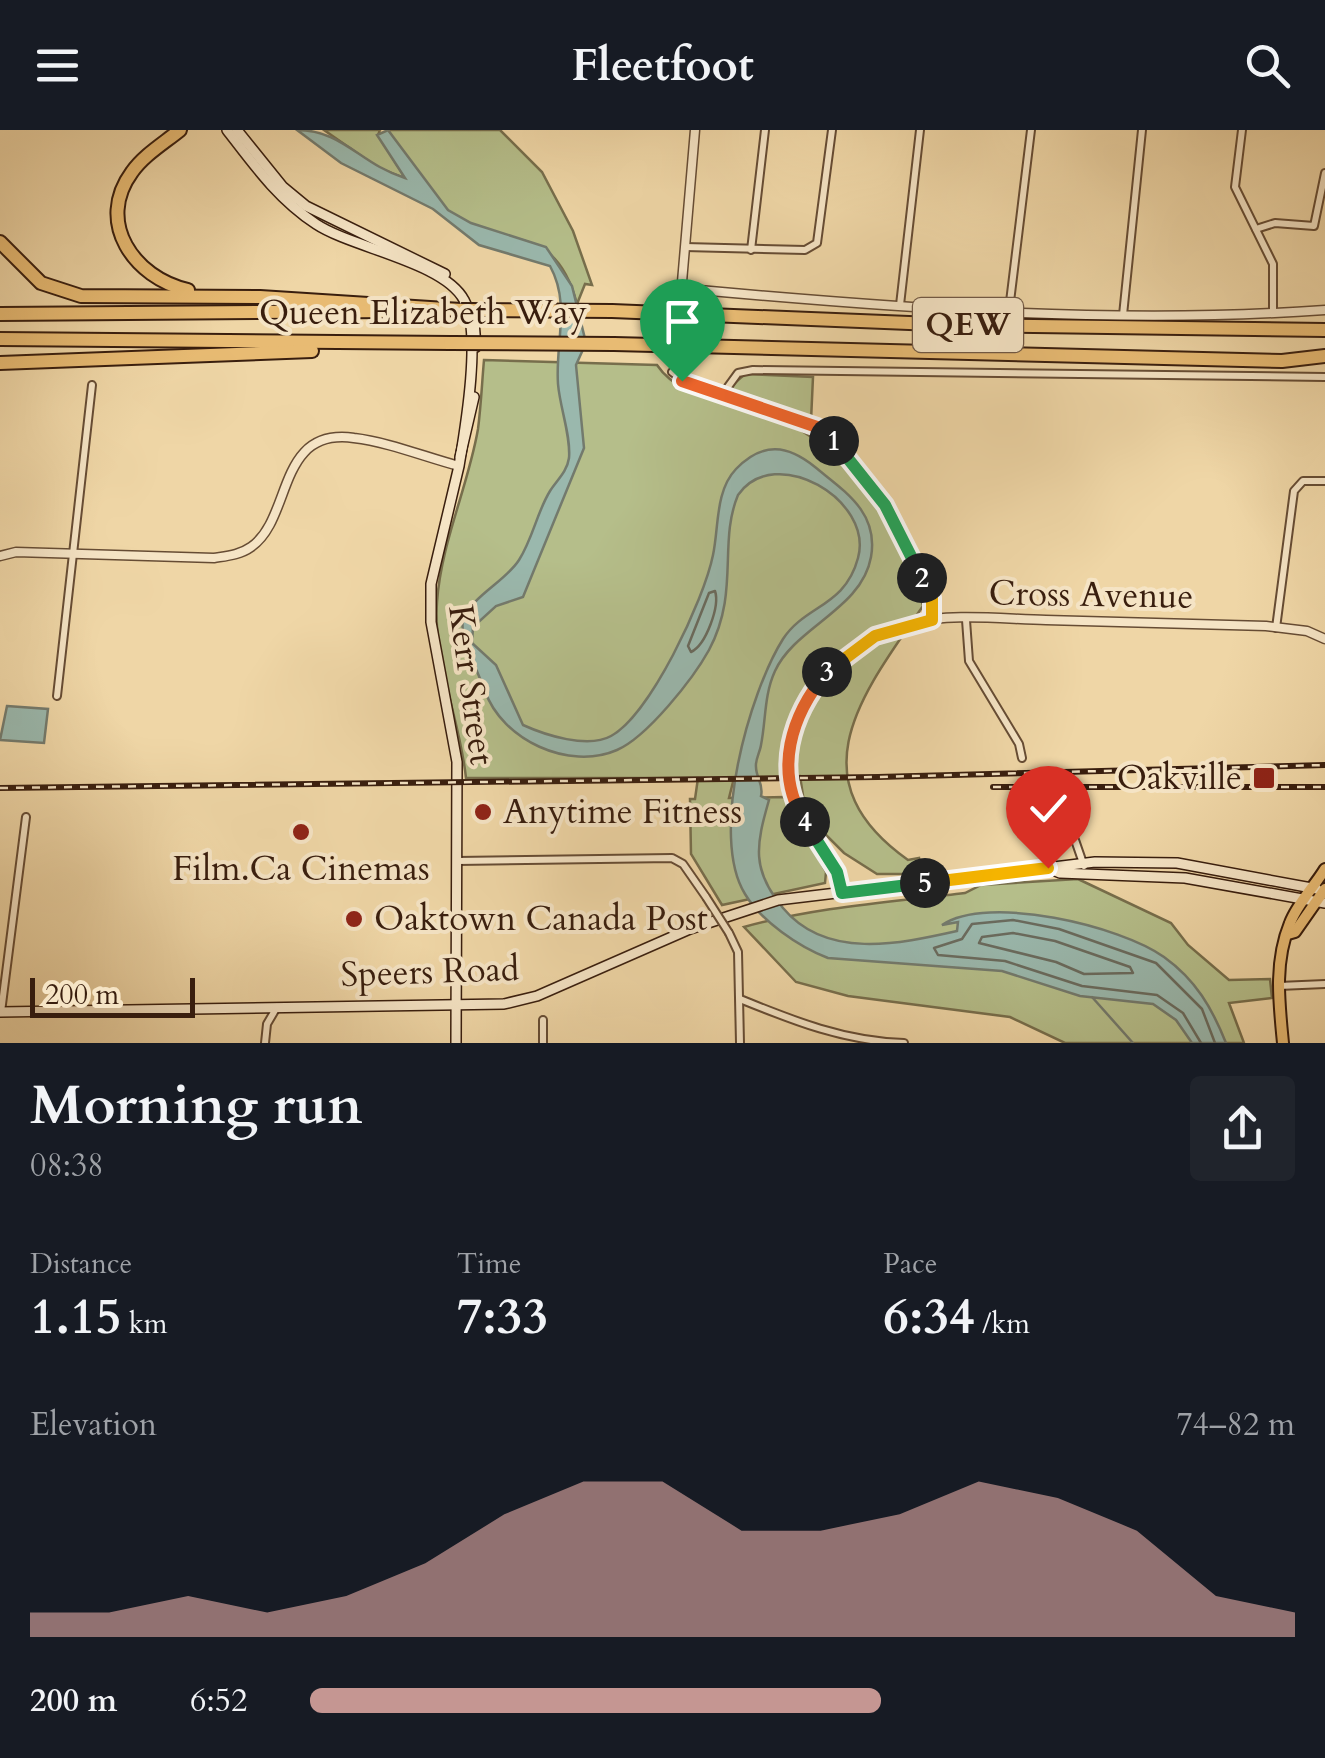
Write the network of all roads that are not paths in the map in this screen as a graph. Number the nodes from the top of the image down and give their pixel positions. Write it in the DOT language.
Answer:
graph roads {
  1 [pos="180,130"];
  2 [pos="226,130"];
  3 [pos="237,130"];
  4 [pos="695,130"];
  5 [pos="765,130"];
  6 [pos="832,130"];
  7 [pos="920,130"];
  8 [pos="1031,130"];
  9 [pos="1142,130"];
  10 [pos="1242,130"];
  11 [pos="1325,173"];
  12 [pos="1256,229"];
  13 [pos="0,242"];
  14 [pos="683,247"];
  15 [pos="751,250"];
  16 [pos="214,296"];
  17 [pos="900,305"];
  18 [pos="461,310"];
  19 [pos="1009,310"];
  20 [pos="1325,310"];
  21 [pos="1273,313"];
  22 [pos="0,314"];
  23 [pos="1124,315"];
  24 [pos="1325,327"];
  25 [pos="0,339"];
  26 [pos="404,344"];
  27 [pos="1325,360"];
  28 [pos="0,363"];
  29 [pos="672,372"];
  30 [pos="1325,377"];
  31 [pos="92,386"];
  32 [pos="722,395"];
  33 [pos="460,462"];
  34 [pos="1325,481"];
  35 [pos="72,552"];
  36 [pos="0,556"];
  37 [pos="932,620"];
  38 [pos="966,620"];
  39 [pos="1276,628"];
  40 [pos="1325,639"];
  41 [pos="57,696"];
  42 [pos="1022,758"];
  43 [pos="1050,799"];
  44 [pos="26,817"];
  45 [pos="457,861"];
  46 [pos="1184,865"];
  47 [pos="1084,867"];
  48 [pos="1325,869"];
  49 [pos="1185,878"];
  50 [pos="1275,892"];
  51 [pos="842,893"];
  52 [pos="1319,894"];
  53 [pos="1291,920"];
  54 [pos="1288,934"];
  55 [pos="1325,984"];
  56 [pos="1278,986"];
  57 [pos="740,998"];
  58 [pos="258,1004"];
  59 [pos="280,1004"];
  60 [pos="455,1004"];
  61 [pos="0,1012"];
  62 [pos="543,1020"];
  63 [pos="267,1024"];
  64 [pos="265,1043"];
  65 [pos="456,1043"];
  66 [pos="544,1043"];
  67 [pos="740,1043"];
  68 [pos="904,1043"];
  69 [pos="1283,1043"];
  1 -- 16 [label="highway"];
  2 -- 33 [label="main road, Kerr Street"];
  3 -- 33 [label="main road, Kerr Street"];
  4 -- 14 [label="street"];
  5 -- 15 [label="street"];
  6 -- 15 [label="street"];
  7 -- 17 [label="street"];
  8 -- 19 [label="street"];
  9 -- 23 [label="street"];
  10 -- 12 [label="street"];
  11 -- 12 [label="street"];
  12 -- 21 [label="street"];
  13 -- 16 [label="highway"];
  14 -- 15 [label="street"];
  14 -- 17 [label="street"];
  16 -- 18 [label="highway"];
  17 -- 19 [label="street"];
  18 -- 22 [label="highway, Queen Elizabeth Way / QEW"];
  18 -- 24 [label="highway, Queen Elizabeth Way / QEW, bridge"];
  19 -- 23 [label="street"];
  20 -- 21 [label="street"];
  21 -- 23 [label="street"];
  25 -- 26 [label="highway, Queen Elizabeth Way / QEW"];
  26 -- 27 [label="highway, Queen Elizabeth Way / QEW, bridge"];
  26 -- 28 [label="highway"];
  29 -- 32 [label="street"];
  30 -- 32 [label="street"];
  31 -- 35 [label="street"];
  32 -- 37 [label="street"];
  33 -- 35 [label="street"];
  33 -- 45 [label="main road, Kerr Street"];
  34 -- 39 [label="street"];
  35 -- 36 [label="street"];
  35 -- 41 [label="street"];
  37 -- 38 [label="street, Cross Avenue"];
  37 -- 51 [label="street, Cross Avenue"];
  38 -- 39 [label="street, Cross Avenue"];
  38 -- 42 [label="street"];
  39 -- 40 [label="street, Cross Avenue"];
  43 -- 47 [label="street"];
  44 -- 61 [label="street"];
  45 -- 57 [label="street, bridge"];
  45 -- 60 [label="main road, Kerr Street"];
  46 -- 47 [label="main road"];
  46 -- 49 [label="main road"];
  46 -- 52 [label="main road"];
  47 -- 49 [label="main road"];
  47 -- 51 [label="main road, Speers Road"];
  48 -- 52 [label="main road"];
  49 -- 50 [label="main road"];
  50 -- 52 [label="main road"];
  50 -- 53 [label="main road"];
  51 -- 60 [label="main road, Speers Road"];
  52 -- 53 [label="main road"];
  52 -- 54 [label="main road"];
  53 -- 54 [label="main road"];
  54 -- 56 [label="main road"];
  55 -- 56 [label="street"];
  56 -- 69 [label="main road"];
  57 -- 67 [label="street"];
  57 -- 68 [label="street"];
  58 -- 59 [label="main road, Speers Road"];
  58 -- 61 [label="main road, Speers Road"];
  58 -- 63 [label="street"];
  59 -- 60 [label="main road, Speers Road"];
  59 -- 63 [label="street"];
  60 -- 65 [label="main road, Kerr Street"];
  62 -- 66 [label="street"];
  63 -- 64 [label="street"];
}
